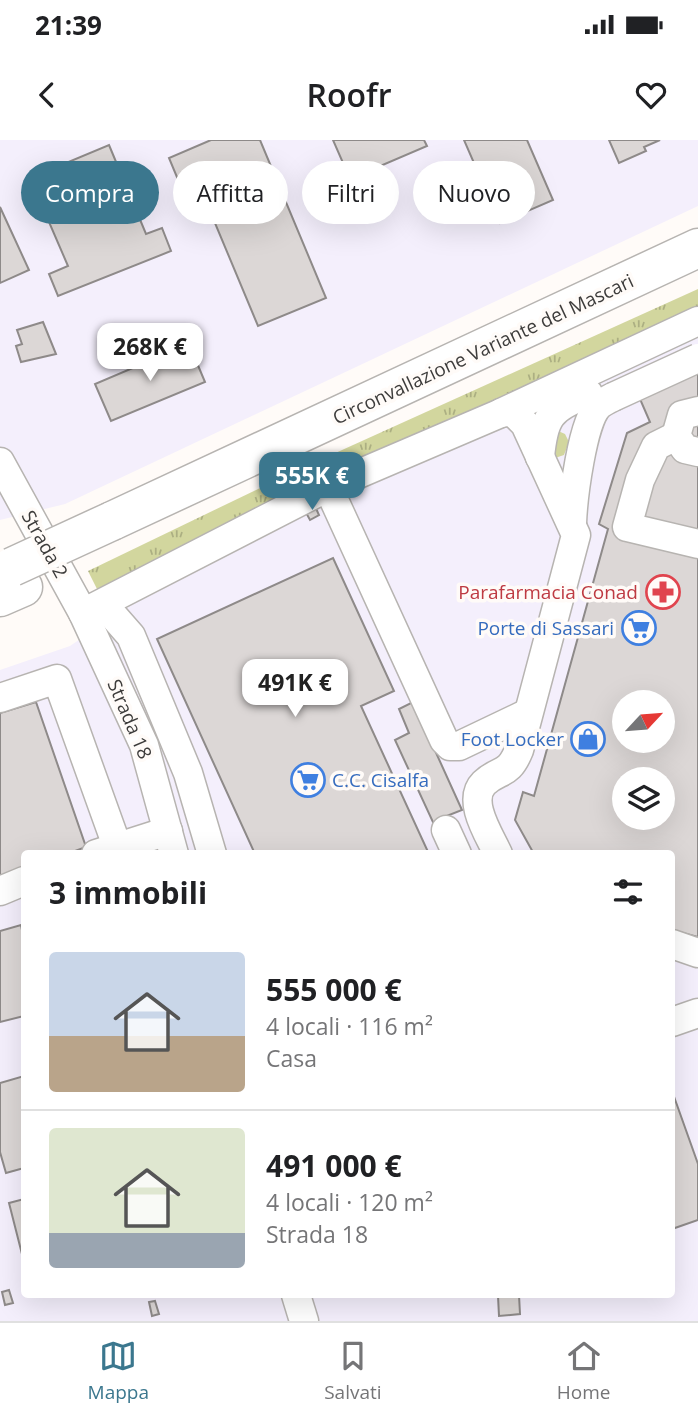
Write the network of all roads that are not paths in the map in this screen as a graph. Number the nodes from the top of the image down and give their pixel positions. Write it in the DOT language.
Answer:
graph roads {
  1 [pos="698,248"];
  2 [pos="698,274"];
  3 [pos="696,347"];
  4 [pos="698,411"];
  5 [pos="501,412"];
  6 [pos="687,444"];
  7 [pos="540,457"];
  8 [pos="0,462"];
  9 [pos="328,487"];
  10 [pos="572,526"];
  11 [pos="118,531"];
  12 [pos="698,544"];
  13 [pos="9,581"];
  14 [pos="85,602"];
  15 [pos="0,698"];
  16 [pos="528,713"];
  17 [pos="171,843"];
  18 [pos="106,850"];
  19 [pos="211,850"];
  20 [pos="496,850"];
  21 [pos="21,882"];
  22 [pos="0,891"];
  23 [pos="675,945"];
  24 [pos="698,953"];
  25 [pos="698,1013"];
  26 [pos="675,1021"];
  27 [pos="297,1298"];
  28 [pos="304,1321"];
  1 -- 11 [label="highway, Circonvallazione Variante del Mascari"];
  2 -- 11 [label="highway, Circonvallazione Variante del Mascari"];
  3 -- 5 [label="street"];
  3 -- 7 [label="street"];
  3 -- 10 [label="street, bridge"];
  4 -- 6 [label="street"];
  5 -- 7 [label="street"];
  5 -- 9 [label="street"];
  6 -- 12 [label="street"];
  7 -- 10 [label="street"];
  8 -- 14 [label="street, Strada 2"];
  9 -- 14 [label="street"];
  9 -- 16 [label="street"];
  10 -- 16 [label="street"];
  11 -- 13 [label="highway, Circonvallazione Variante del Mascari, bridge"];
  14 -- 17 [label="street, Strada 18"];
  14 -- 19 [label="street"];
  15 -- 18 [label="street"];
  16 -- 20 [label="street"];
  17 -- 18 [label="street"];
  21 -- 22 [label="street"];
  23 -- 24 [label="street"];
  25 -- 26 [label="street"];
  27 -- 28 [label="street"];
}
